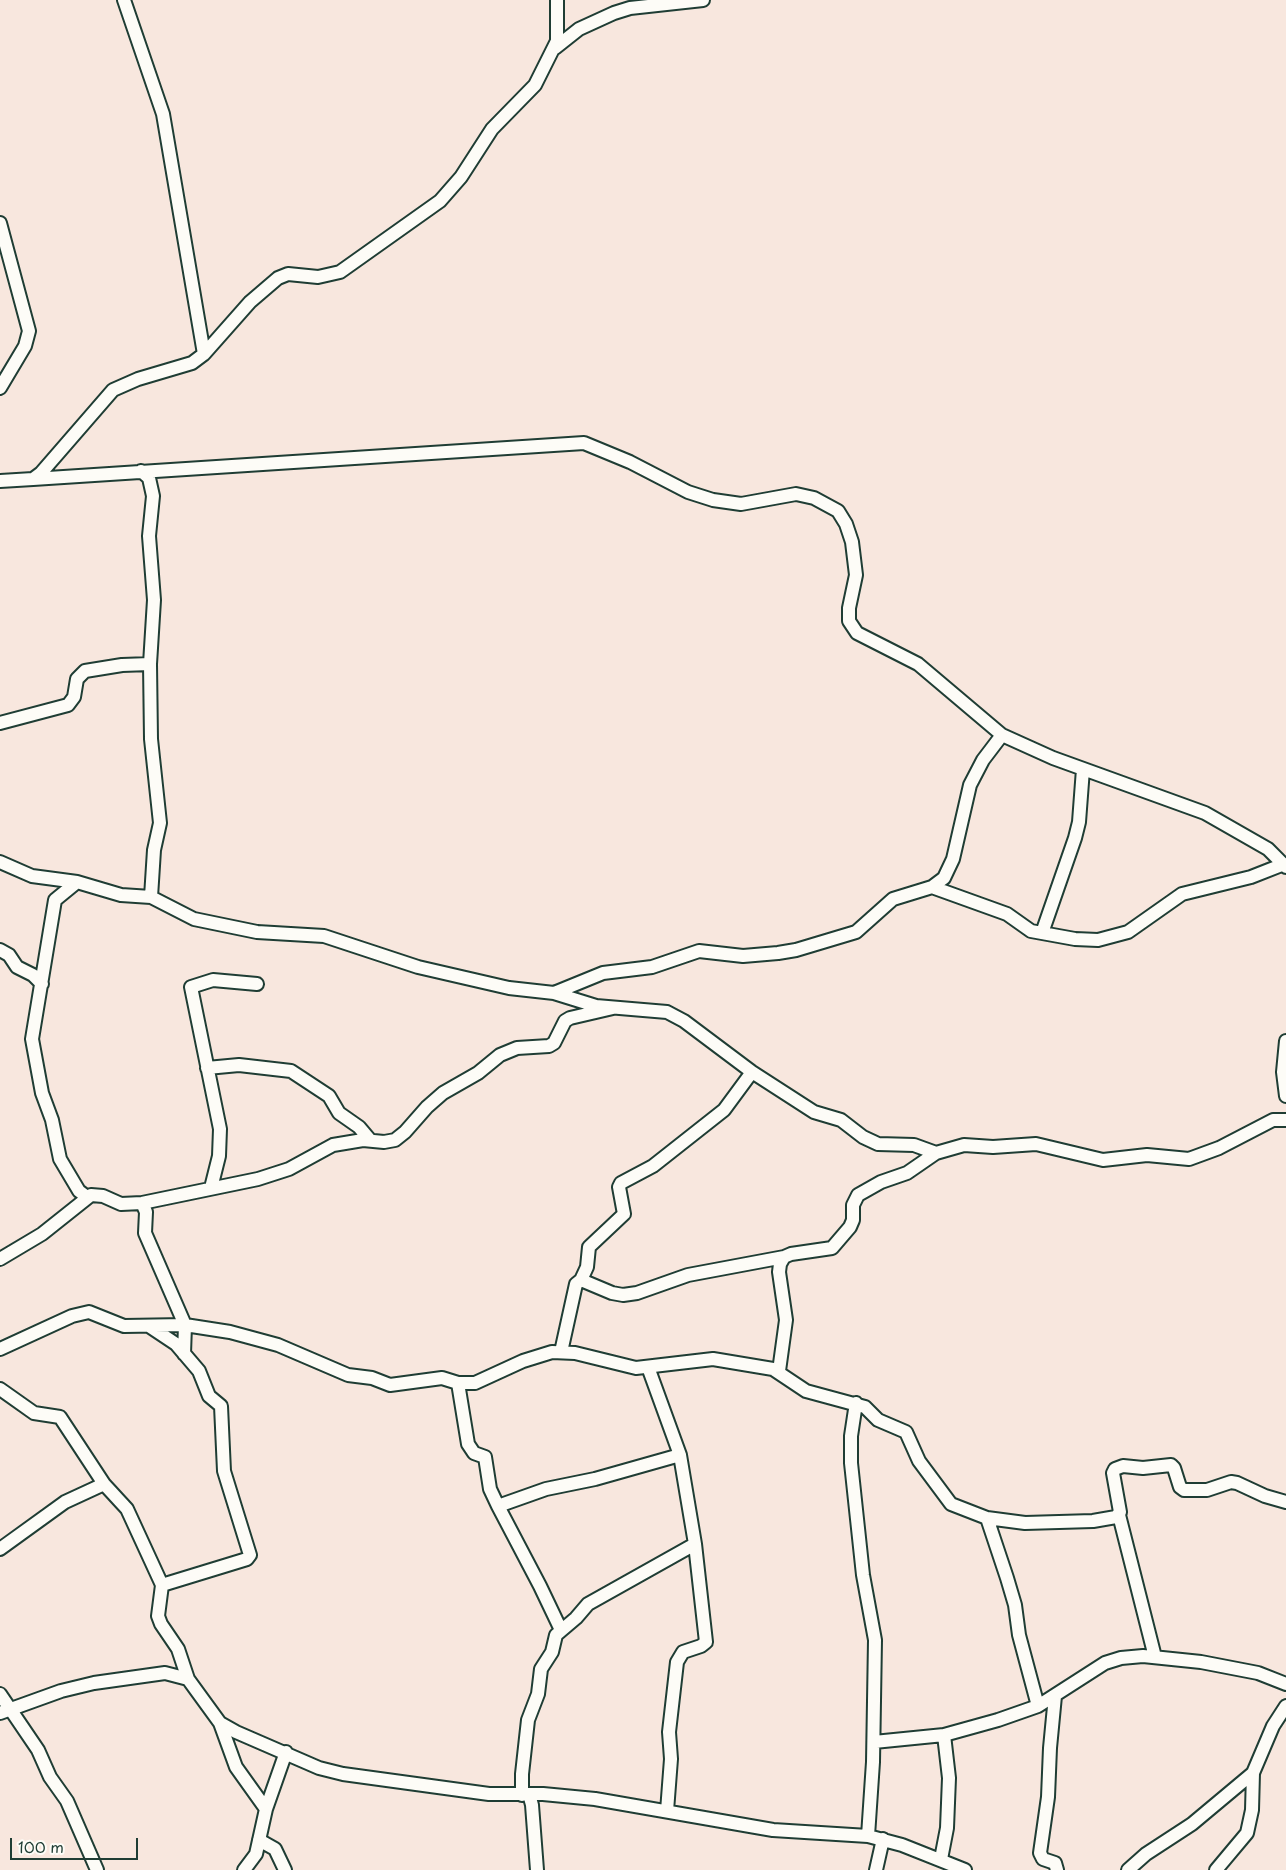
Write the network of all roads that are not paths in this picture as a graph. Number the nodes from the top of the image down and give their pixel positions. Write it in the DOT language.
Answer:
graph roads {
  1 [pos="124,0"];
  2 [pos="557,0"];
  3 [pos="702,0"];
  4 [pos="555,48"];
  5 [pos="1,231"];
  6 [pos="204,354"];
  7 [pos="0,388"];
  8 [pos="141,471"];
  9 [pos="33,478"];
  10 [pos="0,481"];
  11 [pos="150,664"];
  12 [pos="0,723"];
  13 [pos="1002,735"];
  14 [pos="1083,769"];
  15 [pos="0,862"];
  16 [pos="1283,862"];
  17 [pos="76,882"];
  18 [pos="932,887"];
  19 [pos="151,897"];
  20 [pos="1042,933"];
  21 [pos="0,950"];
  22 [pos="42,984"];
  23 [pos="257,984"];
  24 [pos="554,993"];
  25 [pos="613,1008"];
  26 [pos="1286,1041"];
  27 [pos="207,1068"];
  28 [pos="752,1072"];
  29 [pos="1286,1096"];
  30 [pos="1286,1120"];
  31 [pos="370,1140"];
  32 [pos="936,1153"];
  33 [pos="211,1188"];
  34 [pos="87,1197"];
  35 [pos="142,1203"];
  36 [pos="784,1257"];
  37 [pos="0,1259"];
  38 [pos="581,1280"];
  39 [pos="147,1325"];
  40 [pos="185,1325"];
  41 [pos="0,1349"];
  42 [pos="561,1352"];
  43 [pos="184,1354"];
  44 [pos="648,1367"];
  45 [pos="779,1371"];
  46 [pos="458,1383"];
  47 [pos="0,1389"];
  48 [pos="856,1403"];
  49 [pos="680,1455"];
  50 [pos="104,1484"];
  51 [pos="1286,1502"];
  52 [pos="498,1506"];
  53 [pos="1119,1516"];
  54 [pos="986,1518"];
  55 [pos="695,1544"];
  56 [pos="0,1549"];
  57 [pos="162,1585"];
  58 [pos="561,1630"];
  59 [pos="1155,1657"];
  60 [pos="188,1679"];
  61 [pos="1286,1684"];
  62 [pos="0,1694"];
  63 [pos="1055,1696"];
  64 [pos="1038,1706"];
  65 [pos="1286,1706"];
  66 [pos="5,1711"];
  67 [pos="220,1723"];
  68 [pos="944,1735"];
  69 [pos="874,1742"];
  70 [pos="286,1752"];
  71 [pos="1253,1773"];
  72 [pos="526,1795"];
  73 [pos="266,1809"];
  74 [pos="667,1811"];
  75 [pos="868,1836"];
  76 [pos="883,1839"];
  77 [pos="258,1840"];
  78 [pos="941,1859"];
  79 [pos="97,1870"];
  80 [pos="244,1870"];
  81 [pos="285,1870"];
  82 [pos="537,1870"];
  83 [pos="876,1870"];
  84 [pos="965,1870"];
  85 [pos="1057,1870"];
  86 [pos="1128,1870"];
  87 [pos="1216,1870"];
  1 -- 6 [label="street"];
  2 -- 4 [label="street"];
  3 -- 4 [label="street"];
  4 -- 6 [label="street"];
  5 -- 7 [label="street"];
  6 -- 9 [label="street"];
  8 -- 9 [label="street"];
  8 -- 11 [label="street"];
  8 -- 13 [label="street"];
  9 -- 10 [label="street"];
  11 -- 12 [label="street"];
  11 -- 19 [label="street"];
  13 -- 14 [label="street"];
  13 -- 18 [label="street"];
  14 -- 16 [label="street"];
  14 -- 20 [label="street"];
  15 -- 17 [label="street"];
  16 -- 20 [label="street"];
  17 -- 19 [label="street"];
  17 -- 22 [label="street"];
  18 -- 20 [label="street"];
  18 -- 24 [label="street"];
  19 -- 24 [label="street"];
  21 -- 22 [label="street"];
  22 -- 34 [label="street"];
  23 -- 27 [label="street"];
  24 -- 25 [label="street"];
  25 -- 28 [label="street"];
  25 -- 31 [label="street"];
  26 -- 29 [label="street"];
  27 -- 31 [label="street"];
  27 -- 33 [label="street"];
  28 -- 32 [label="street"];
  28 -- 38 [label="street"];
  30 -- 32 [label="street"];
  31 -- 33 [label="street"];
  32 -- 36 [label="street"];
  33 -- 35 [label="street"];
  34 -- 35 [label="street"];
  34 -- 37 [label="street"];
  35 -- 40 [label="street"];
  36 -- 38 [label="street"];
  36 -- 45 [label="street"];
  38 -- 42 [label="street"];
  39 -- 40 [label="street"];
  39 -- 41 [label="street"];
  39 -- 43 [label="street"];
  40 -- 43 [label="street"];
  40 -- 46 [label="street"];
  42 -- 44 [label="street"];
  42 -- 46 [label="street"];
  43 -- 57 [label="street"];
  44 -- 45 [label="street"];
  44 -- 49 [label="street"];
  45 -- 48 [label="street"];
  46 -- 52 [label="street"];
  47 -- 50 [label="street"];
  48 -- 54 [label="street"];
  48 -- 69 [label="street"];
  49 -- 52 [label="street"];
  49 -- 55 [label="street"];
  50 -- 56 [label="street"];
  50 -- 57 [label="street"];
  51 -- 53 [label="street"];
  52 -- 58 [label="street"];
  53 -- 54 [label="street"];
  53 -- 59 [label="street"];
  54 -- 64 [label="street"];
  55 -- 58 [label="street"];
  55 -- 74 [label="street"];
  57 -- 60 [label="street"];
  58 -- 72 [label="street"];
  59 -- 61 [label="street"];
  59 -- 63 [label="street"];
  60 -- 66 [label="street"];
  60 -- 67 [label="street"];
  62 -- 66 [label="street"];
  63 -- 64 [label="street"];
  63 -- 85 [label="street"];
  64 -- 68 [label="street"];
  65 -- 71 [label="street"];
  66 -- 79 [label="street"];
  67 -- 70 [label="street"];
  67 -- 73 [label="street"];
  68 -- 69 [label="street"];
  68 -- 78 [label="street"];
  69 -- 75 [label="street"];
  70 -- 72 [label="street"];
  70 -- 73 [label="street"];
  71 -- 86 [label="street"];
  71 -- 87 [label="street"];
  72 -- 74 [label="street"];
  72 -- 82 [label="street"];
  73 -- 77 [label="street"];
  74 -- 75 [label="street"];
  75 -- 76 [label="street"];
  76 -- 78 [label="street"];
  76 -- 83 [label="street"];
  77 -- 80 [label="street"];
  77 -- 81 [label="street"];
  78 -- 84 [label="street"];
}
